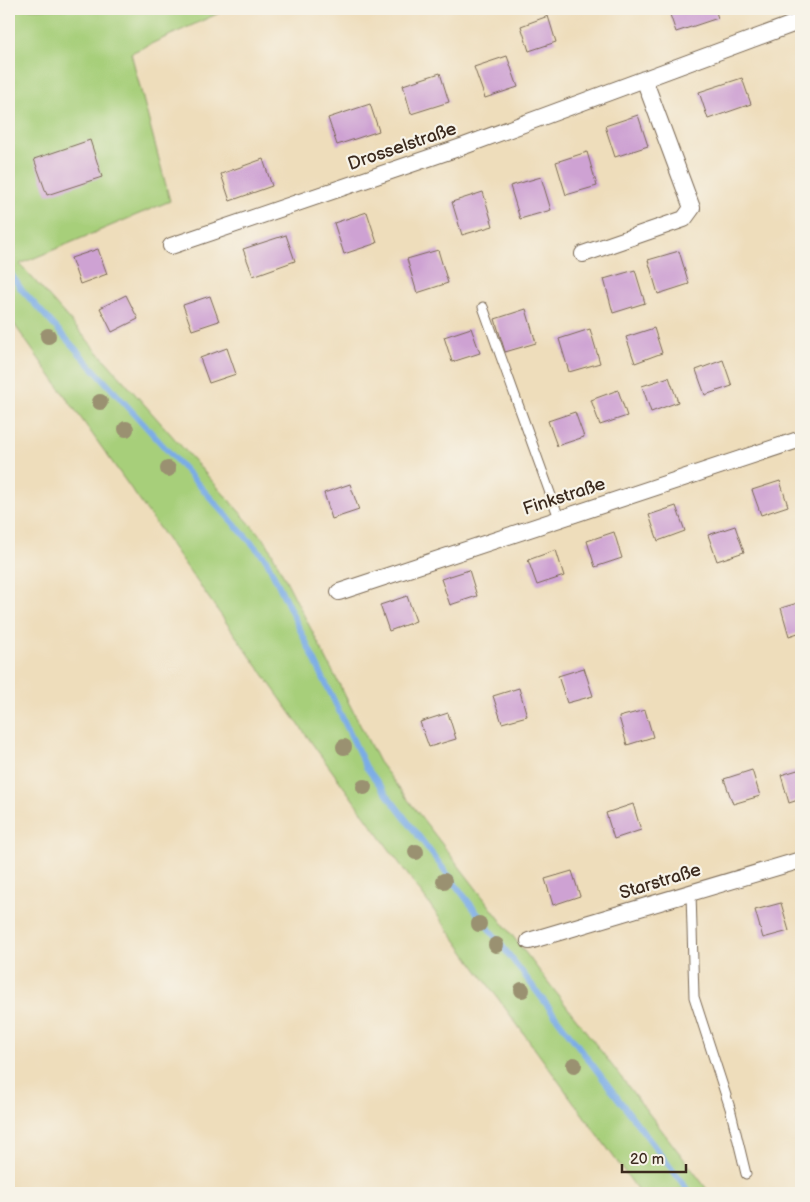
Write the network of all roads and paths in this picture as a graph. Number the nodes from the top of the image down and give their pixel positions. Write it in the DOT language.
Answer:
graph roads {
  1 [pos="801,21"];
  2 [pos="644,79"];
  3 [pos="171,246"];
  4 [pos="583,254"];
  5 [pos="483,307"];
  6 [pos="801,439"];
  7 [pos="559,518"];
  8 [pos="339,592"];
  9 [pos="801,860"];
  10 [pos="690,893"];
  11 [pos="529,941"];
  12 [pos="746,1174"];
  1 -- 2 [label="street, Drosselstraße"];
  2 -- 3 [label="street, Drosselstraße"];
  2 -- 4 [label="street"];
  5 -- 7 [label="lane"];
  6 -- 7 [label="street, Finkstraße"];
  7 -- 8 [label="street, Finkstraße"];
  9 -- 10 [label="street, Starstraße"];
  10 -- 11 [label="street, Starstraße"];
  10 -- 12 [label="lane"];
}
